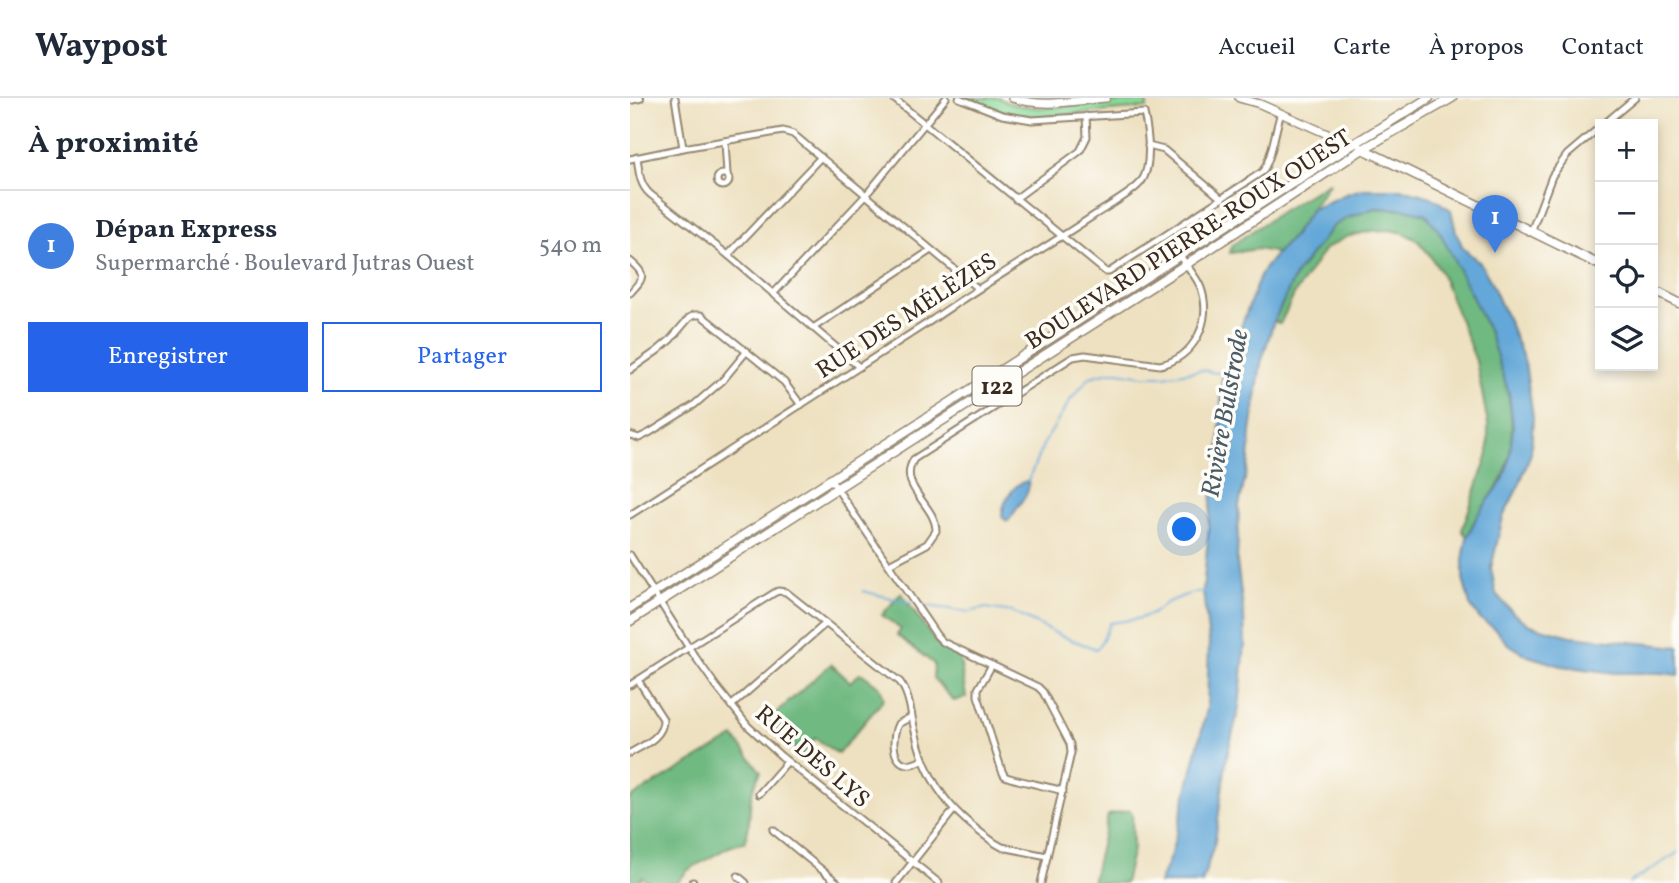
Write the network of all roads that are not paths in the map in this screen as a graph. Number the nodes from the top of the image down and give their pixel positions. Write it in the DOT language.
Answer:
graph roads {
  1 [pos="640,98"];
  2 [pos="674,98"];
  3 [pos="893,98"];
  4 [pos="946,98"];
  5 [pos="958,98"];
  6 [pos="1012,98"];
  7 [pos="1106,98"];
  8 [pos="1239,98"];
  9 [pos="1429,98"];
  10 [pos="1452,98"];
  11 [pos="1635,98"];
  12 [pos="1085,99"];
  13 [pos="630,100"];
  14 [pos="1281,113"];
  15 [pos="1086,116"];
  16 [pos="1610,119"];
  17 [pos="924,124"];
  18 [pos="1595,132"];
  19 [pos="725,142"];
  20 [pos="1352,145"];
  21 [pos="1148,146"];
  22 [pos="683,148"];
  23 [pos="1363,149"];
  24 [pos="821,157"];
  25 [pos="633,158"];
  26 [pos="727,174"];
  27 [pos="866,195"];
  28 [pos="1015,199"];
  29 [pos="1222,199"];
  30 [pos="1531,232"];
  31 [pos="1062,237"];
  32 [pos="931,250"];
  33 [pos="728,255"];
  34 [pos="1180,256"];
  35 [pos="630,261"];
  36 [pos="1595,263"];
  37 [pos="1185,265"];
  38 [pos="977,288"];
  39 [pos="1658,292"];
  40 [pos="630,293"];
  41 [pos="773,294"];
  42 [pos="1678,299"];
  43 [pos="813,328"];
  44 [pos="747,351"];
  45 [pos="858,366"];
  46 [pos="630,370"];
  47 [pos="801,405"];
  48 [pos="630,435"];
  49 [pos="831,480"];
  50 [pos="837,489"];
  51 [pos="630,515"];
  52 [pos="630,555"];
  53 [pos="889,564"];
  54 [pos="654,593"];
  55 [pos="660,602"];
  56 [pos="630,608"];
  57 [pos="630,621"];
  58 [pos="825,624"];
  59 [pos="689,648"];
  60 [pos="992,665"];
  61 [pos="638,680"];
  62 [pos="630,685"];
  63 [pos="731,706"];
  64 [pos="911,717"];
  65 [pos="630,753"];
  66 [pos="922,760"];
  67 [pos="787,762"];
  68 [pos="1063,791"];
  69 [pos="760,794"];
  70 [pos="954,810"];
  71 [pos="773,830"];
  72 [pos="1047,856"];
  73 [pos="913,861"];
  74 [pos="738,876"];
  75 [pos="746,883"];
  76 [pos="838,883"];
  77 [pos="896,883"];
  78 [pos="939,883"];
  79 [pos="1041,883"];
  1 -- 13 [label="street"];
  2 -- 22 [label="street"];
  3 -- 17 [label="street"];
  4 -- 17 [label="street"];
  5 -- 15 [label="street"];
  6 -- 12 [label="main road"];
  7 -- 12 [label="main road"];
  8 -- 14 [label="main road"];
  9 -- 20 [label="main road, BOULEVARD PIERRE-ROUX OUEST / 122"];
  10 -- 23 [label="main road, BOULEVARD PIERRE-ROUX OUEST / 122"];
  11 -- 16 [label="street"];
  14 -- 20 [label="main road"];
  14 -- 29 [label="street"];
  15 -- 21 [label="street, RUE DES MÉLÈZES"];
  15 -- 28 [label="street"];
  17 -- 27 [label="street"];
  17 -- 28 [label="street"];
  18 -- 30 [label="street"];
  19 -- 22 [label="street"];
  19 -- 24 [label="street"];
  19 -- 26 [label="street"];
  20 -- 23 [label="main road"];
  20 -- 34 [label="main road, BOULEVARD PIERRE-ROUX OUEST / 122"];
  21 -- 29 [label="street"];
  21 -- 31 [label="street, RUE DES MÉLÈZES"];
  22 -- 25 [label="street"];
  23 -- 30 [label="main road"];
  23 -- 37 [label="main road, BOULEVARD PIERRE-ROUX OUEST / 122"];
  24 -- 27 [label="street"];
  24 -- 33 [label="street"];
  25 -- 33 [label="street"];
  27 -- 32 [label="street"];
  27 -- 41 [label="street"];
  28 -- 31 [label="street"];
  29 -- 31 [label="street"];
  30 -- 36 [label="main road"];
  31 -- 38 [label="street, RUE DES MÉLÈZES"];
  32 -- 38 [label="street"];
  32 -- 43 [label="street"];
  33 -- 41 [label="street"];
  34 -- 37 [label="street"];
  34 -- 49 [label="main road, BOULEVARD PIERRE-ROUX OUEST / 122"];
  35 -- 40 [label="street"];
  37 -- 50 [label="main road, BOULEVARD PIERRE-ROUX OUEST / 122"];
  37 -- 53 [label="street"];
  38 -- 45 [label="street, RUE DES MÉLÈZES"];
  39 -- 42 [label="main road"];
  41 -- 43 [label="street"];
  43 -- 45 [label="street"];
  44 -- 46 [label="street"];
  44 -- 47 [label="street"];
  44 -- 48 [label="street"];
  45 -- 47 [label="street, RUE DES MÉLÈZES"];
  47 -- 51 [label="street, RUE DES MÉLÈZES"];
  49 -- 50 [label="street"];
  49 -- 54 [label="main road, BOULEVARD PIERRE-ROUX OUEST / 122"];
  50 -- 53 [label="street"];
  50 -- 55 [label="main road, BOULEVARD PIERRE-ROUX OUEST / 122"];
  52 -- 54 [label="street, RUE DES LYS"];
  53 -- 60 [label="street"];
  54 -- 55 [label="street, RUE DES LYS"];
  54 -- 56 [label="main road, BOULEVARD PIERRE-ROUX OUEST / 122"];
  55 -- 57 [label="main road, BOULEVARD PIERRE-ROUX OUEST / 122"];
  55 -- 59 [label="street, RUE DES LYS"];
  58 -- 59 [label="street"];
  58 -- 63 [label="street"];
  58 -- 64 [label="street"];
  59 -- 61 [label="street"];
  59 -- 63 [label="street, RUE DES LYS"];
  60 -- 68 [label="street"];
  60 -- 68 [label="street"];
  61 -- 62 [label="street"];
  61 -- 65 [label="street"];
  63 -- 67 [label="street, RUE DES LYS"];
  64 -- 66 [label="street"];
  64 -- 66 [label="street"];
  66 -- 70 [label="street"];
  67 -- 69 [label="street"];
  67 -- 73 [label="street, RUE DES LYS"];
  68 -- 72 [label="street"];
  70 -- 72 [label="street"];
  70 -- 73 [label="street"];
  71 -- 76 [label="street"];
  72 -- 79 [label="street"];
  73 -- 77 [label="street"];
  73 -- 78 [label="street, RUE DES LYS"];
  74 -- 75 [label="street"];
}
